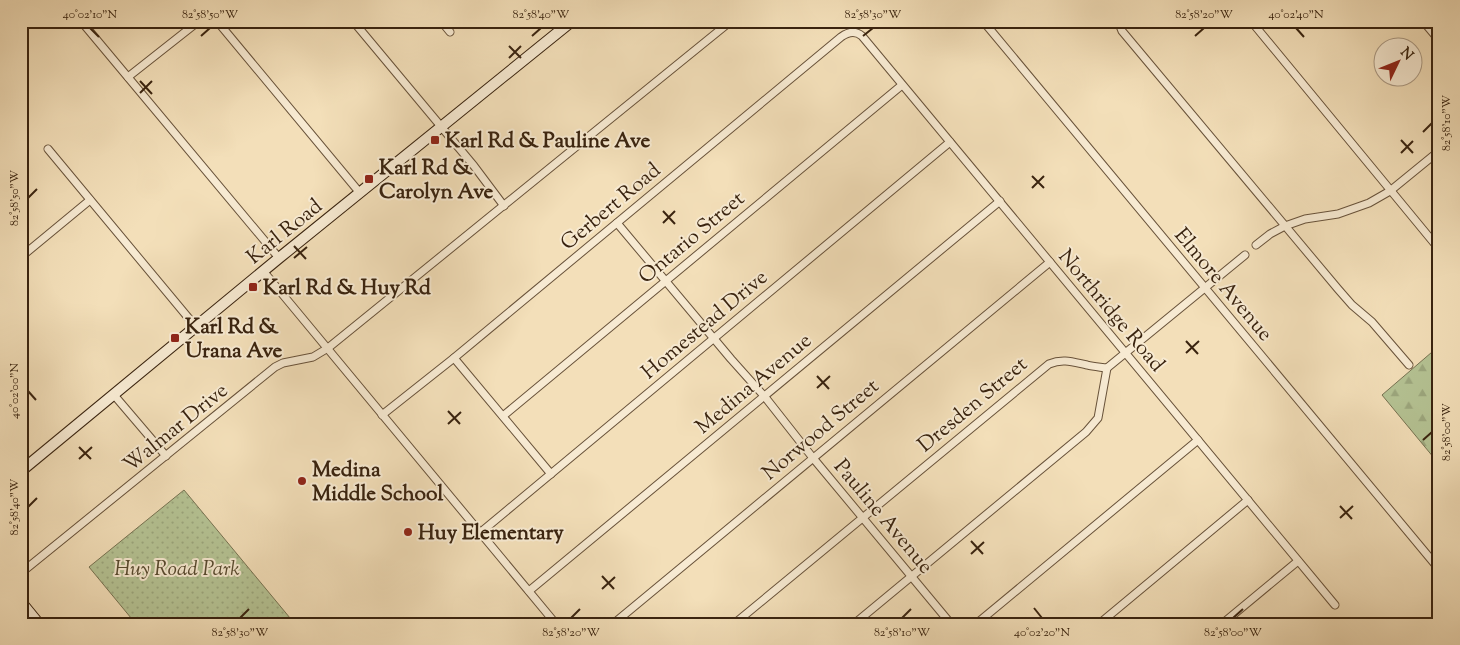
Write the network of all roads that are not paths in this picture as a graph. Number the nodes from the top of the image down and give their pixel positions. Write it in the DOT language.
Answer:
graph roads {
  1 [pos="81,21"];
  2 [pos="199,21"];
  3 [pos="217,21"];
  4 [pos="353,21"];
  5 [pos="441,21"];
  6 [pos="572,21"];
  7 [pos="731,21"];
  8 [pos="983,21"];
  9 [pos="1118,21"];
  10 [pos="1251,21"];
  11 [pos="1423,21"];
  12 [pos="450,32"];
  13 [pos="862,36"];
  14 [pos="1439,40"];
  15 [pos="128,77"];
  16 [pos="902,85"];
  17 [pos="441,128"];
  18 [pos="950,142"];
  19 [pos="48,149"];
  20 [pos="1439,151"];
  21 [pos="1390,191"];
  22 [pos="360,193"];
  23 [pos="90,200"];
  24 [pos="1000,201"];
  25 [pos="504,206"];
  26 [pos="617,223"];
  27 [pos="1285,226"];
  28 [pos="1256,245"];
  29 [pos="1439,249"];
  30 [pos="1245,255"];
  31 [pos="21,257"];
  32 [pos="279,258"];
  33 [pos="1050,262"];
  34 [pos="264,272"];
  35 [pos="665,281"];
  36 [pos="1205,288"];
  37 [pos="196,327"];
  38 [pos="714,338"];
  39 [pos="328,348"];
  40 [pos="1126,353"];
  41 [pos="454,358"];
  42 [pos="1409,365"];
  43 [pos="1107,368"];
  44 [pos="114,394"];
  45 [pos="765,397"];
  46 [pos="382,415"];
  47 [pos="503,416"];
  48 [pos="1198,440"];
  49 [pos="166,456"];
  50 [pos="813,458"];
  51 [pos="21,471"];
  52 [pos="551,474"];
  53 [pos="1248,500"];
  54 [pos="862,518"];
  55 [pos="481,532"];
  56 [pos="1298,561"];
  57 [pos="1439,569"];
  58 [pos="21,573"];
  59 [pos="912,577"];
  60 [pos="529,591"];
  61 [pos="21,602"];
  62 [pos="1335,605"];
  63 [pos="36,620"];
  64 [pos="24,624"];
  65 [pos="556,624"];
  66 [pos="613,624"];
  67 [pos="734,624"];
  68 [pos="854,624"];
  69 [pos="951,624"];
  70 [pos="976,624"];
  71 [pos="1099,624"];
  72 [pos="1222,624"];
  1 -- 15 [label="street"];
  2 -- 15 [label="street"];
  3 -- 22 [label="street"];
  4 -- 17 [label="street"];
  5 -- 12 [label="street"];
  6 -- 17 [label="main road, Karl Road"];
  7 -- 25 [label="street, Walmar Drive"];
  8 -- 36 [label="street, Elmore Avenue"];
  9 -- 27 [label="street"];
  10 -- 21 [label="street"];
  11 -- 14 [label="street"];
  13 -- 16 [label="street, Northridge Road"];
  13 -- 26 [label="street, Gerbert Road"];
  15 -- 32 [label="street"];
  16 -- 18 [label="street, Northridge Road"];
  16 -- 35 [label="street, Ontario Street"];
  17 -- 22 [label="main road, Karl Road"];
  17 -- 25 [label="street"];
  18 -- 24 [label="street, Northridge Road"];
  18 -- 38 [label="street, Homestead Drive"];
  19 -- 23 [label="street"];
  20 -- 21 [label="street"];
  21 -- 27 [label="street"];
  21 -- 29 [label="street"];
  22 -- 32 [label="main road, Karl Road"];
  23 -- 31 [label="street"];
  23 -- 37 [label="street"];
  24 -- 33 [label="street, Northridge Road"];
  24 -- 45 [label="street, Medina Avenue"];
  25 -- 39 [label="street, Walmar Drive"];
  26 -- 35 [label="street, Pauline Avenue"];
  26 -- 41 [label="street, Gerbert Road"];
  27 -- 28 [label="street"];
  27 -- 42 [label="street"];
  30 -- 36 [label="street"];
  32 -- 34 [label="main road, Karl Road"];
  33 -- 40 [label="street, Northridge Road"];
  33 -- 50 [label="street, Norwood Street"];
  34 -- 37 [label="main road, Karl Road"];
  34 -- 39 [label="street"];
  35 -- 38 [label="street, Pauline Avenue"];
  35 -- 47 [label="street, Ontario Street"];
  36 -- 40 [label="street"];
  36 -- 57 [label="street, Elmore Avenue"];
  37 -- 44 [label="main road, Karl Road"];
  38 -- 45 [label="street, Pauline Avenue"];
  38 -- 52 [label="street, Homestead Drive"];
  39 -- 46 [label="street"];
  39 -- 49 [label="street, Walmar Drive"];
  40 -- 43 [label="street"];
  40 -- 48 [label="street, Northridge Road"];
  41 -- 46 [label="street, Gerbert Road"];
  41 -- 47 [label="street"];
  43 -- 54 [label="street, Dresden Street"];
  43 -- 59 [label="street"];
  44 -- 49 [label="street"];
  44 -- 51 [label="main road, Karl Road"];
  45 -- 50 [label="street, Pauline Avenue"];
  45 -- 60 [label="street, Medina Avenue"];
  46 -- 55 [label="street"];
  47 -- 52 [label="street"];
  48 -- 53 [label="street, Northridge Road"];
  48 -- 70 [label="street"];
  49 -- 58 [label="street, Walmar Drive"];
  50 -- 54 [label="street, Pauline Avenue"];
  50 -- 66 [label="street, Norwood Street"];
  52 -- 55 [label="street, Homestead Drive"];
  53 -- 56 [label="street, Northridge Road"];
  53 -- 71 [label="street"];
  54 -- 59 [label="street, Pauline Avenue"];
  54 -- 67 [label="street, Dresden Street"];
  55 -- 60 [label="street"];
  56 -- 62 [label="street, Northridge Road"];
  56 -- 72 [label="street"];
  59 -- 68 [label="street"];
  59 -- 69 [label="street, Pauline Avenue"];
  60 -- 65 [label="street"];
  61 -- 63 [label="main road"];
  63 -- 64 [label="street"];
}
